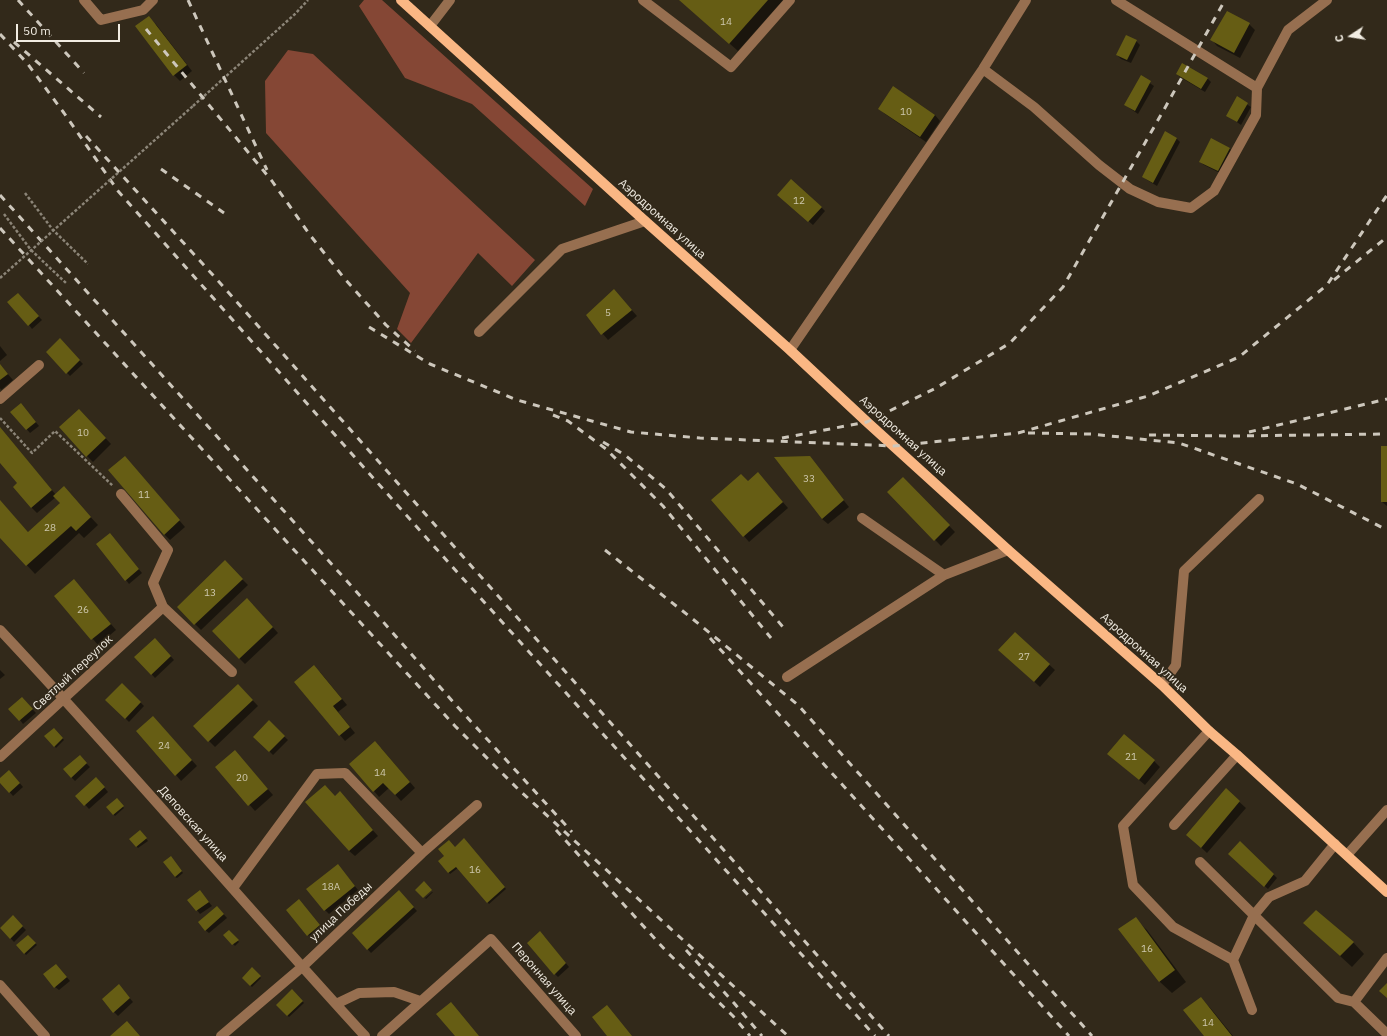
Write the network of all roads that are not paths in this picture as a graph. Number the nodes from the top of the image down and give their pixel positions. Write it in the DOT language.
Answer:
graph roads {
  1 [pos="84,0"];
  2 [pos="153,0"];
  3 [pos="401,0"];
  4 [pos="450,0"];
  5 [pos="643,0"];
  6 [pos="790,0"];
  7 [pos="1026,0"];
  8 [pos="1116,0"];
  9 [pos="1327,0"];
  10 [pos="430,26"];
  11 [pos="983,69"];
  12 [pos="1257,88"];
  13 [pos="645,221"];
  14 [pos="479,332"];
  15 [pos="790,350"];
  16 [pos="39,365"];
  17 [pos="0,399"];
  18 [pos="122,494"];
  19 [pos="1259,499"];
  20 [pos="862,518"];
  21 [pos="1008,550"];
  22 [pos="944,575"];
  23 [pos="163,607"];
  24 [pos="0,630"];
  25 [pos="232,672"];
  26 [pos="787,677"];
  27 [pos="1162,685"];
  28 [pos="64,699"];
  29 [pos="1209,731"];
  30 [pos="1237,755"];
  31 [pos="0,758"];
  32 [pos="477,805"];
  33 [pos="1387,810"];
  34 [pos="1174,825"];
  35 [pos="1335,844"];
  36 [pos="422,853"];
  37 [pos="1347,855"];
  38 [pos="1200,862"];
  39 [pos="233,888"];
  40 [pos="1387,892"];
  41 [pos="1254,915"];
  42 [pos="1387,958"];
  43 [pos="1233,960"];
  44 [pos="302,967"];
  45 [pos="0,985"];
  46 [pos="420,1001"];
  47 [pos="1354,1002"];
  48 [pos="336,1004"];
  49 [pos="1252,1010"];
  50 [pos="1387,1034"];
  51 [pos="45,1036"];
  52 [pos="221,1036"];
  53 [pos="365,1036"];
  54 [pos="382,1036"];
  55 [pos="576,1036"];
  1 -- 2 [label="street"];
  3 -- 10 [label="main road, Аэродромная улица"];
  4 -- 10 [label="street"];
  5 -- 6 [label="street"];
  7 -- 11 [label="street"];
  8 -- 12 [label="street"];
  9 -- 12 [label="street"];
  10 -- 13 [label="main road, Аэродромная улица"];
  11 -- 12 [label="street"];
  11 -- 15 [label="street"];
  13 -- 14 [label="street"];
  13 -- 15 [label="main road, Аэродромная улица"];
  15 -- 21 [label="main road, Аэродромная улица"];
  16 -- 17 [label="street"];
  18 -- 23 [label="street"];
  19 -- 27 [label="street"];
  20 -- 22 [label="street"];
  21 -- 22 [label="street"];
  21 -- 27 [label="main road, Аэродромная улица"];
  22 -- 26 [label="street"];
  23 -- 25 [label="street"];
  23 -- 28 [label="street, Светлый переулок"];
  24 -- 28 [label="street, Деповская улица"];
  27 -- 29 [label="main road, Аэродромная улица"];
  28 -- 31 [label="street, Светлый переулок"];
  28 -- 39 [label="street, Деповская улица"];
  29 -- 30 [label="main road, Аэродромная улица"];
  29 -- 43 [label="street"];
  30 -- 34 [label="street"];
  30 -- 35 [label="main road, Аэродромная улица"];
  32 -- 36 [label="street, улица Победы"];
  33 -- 37 [label="street"];
  35 -- 37 [label="main road, Аэродромная улица"];
  35 -- 41 [label="street"];
  36 -- 39 [label="street"];
  36 -- 44 [label="street, улица Победы"];
  37 -- 40 [label="main road, Аэродромная улица"];
  38 -- 41 [label="street"];
  39 -- 44 [label="street, Деповская улица"];
  41 -- 43 [label="street"];
  41 -- 47 [label="street"];
  42 -- 47 [label="street"];
  43 -- 49 [label="street"];
  44 -- 48 [label="street, Деповская улица"];
  44 -- 52 [label="street, улица Победы"];
  45 -- 51 [label="street"];
  46 -- 48 [label="street"];
  46 -- 54 [label="street"];
  46 -- 55 [label="street, Перонная улица"];
  47 -- 50 [label="street"];
  48 -- 53 [label="street, Деповская улица"];
}
